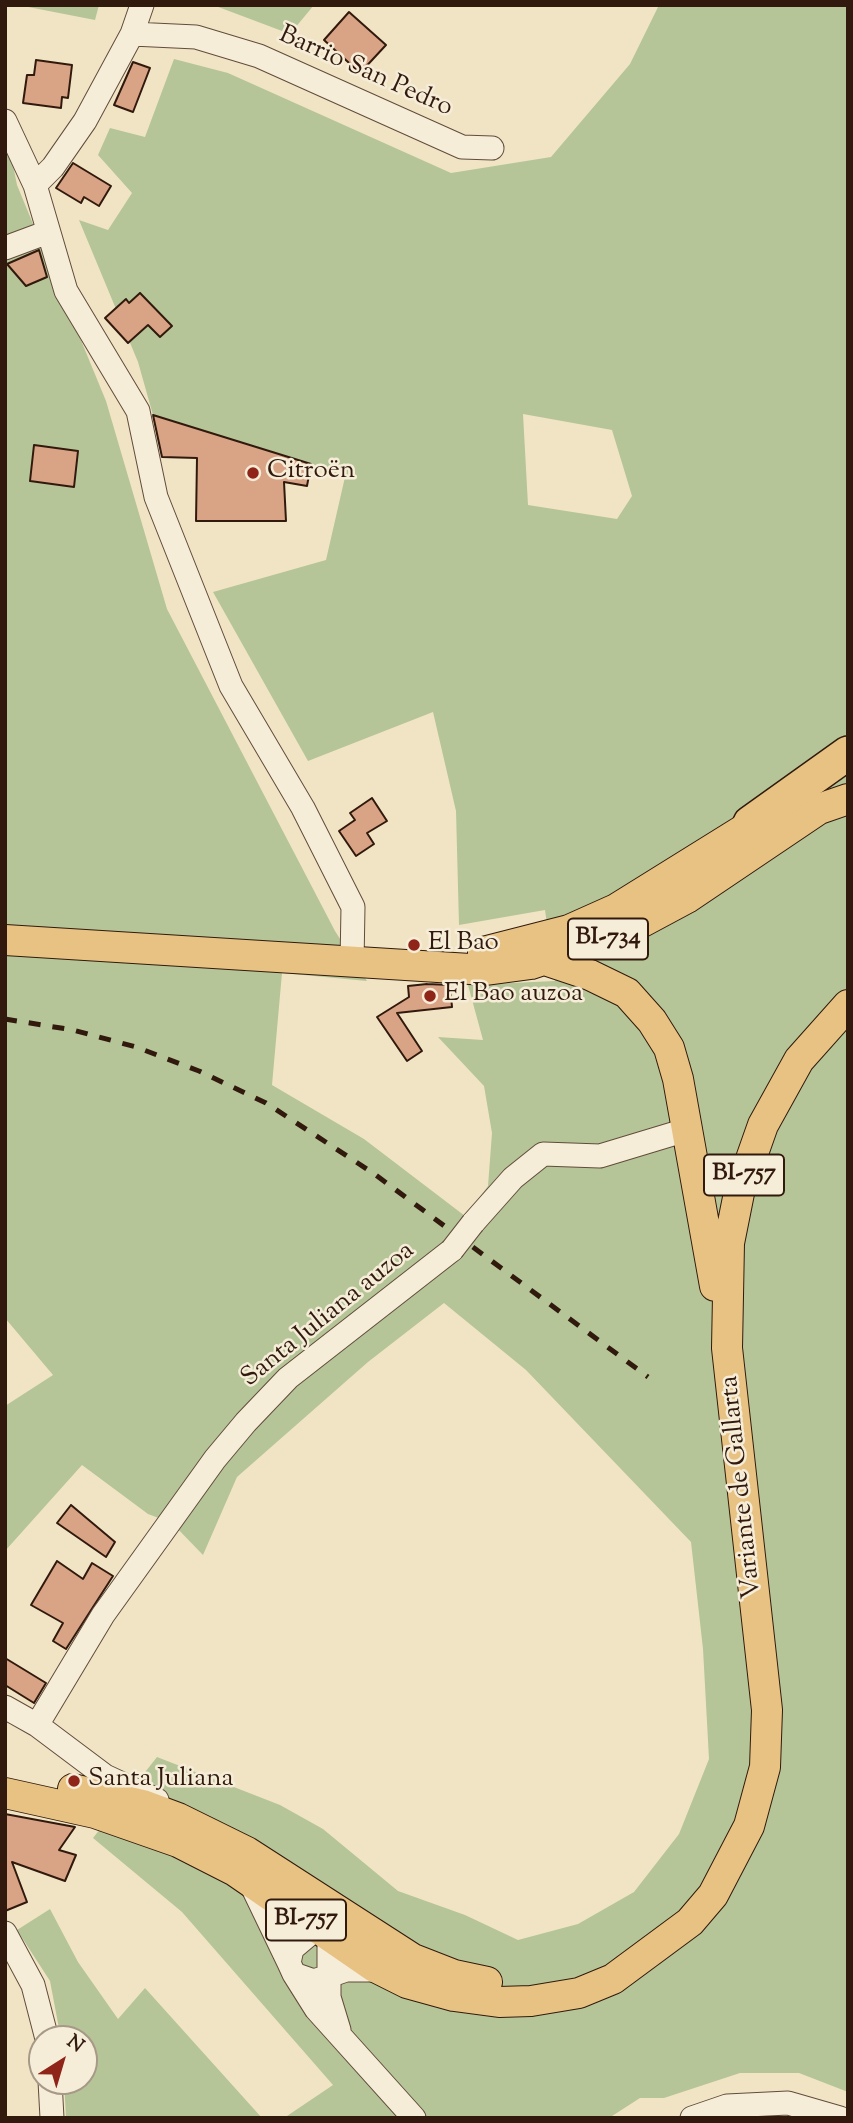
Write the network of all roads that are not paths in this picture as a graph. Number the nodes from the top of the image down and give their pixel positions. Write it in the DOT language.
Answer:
graph roads {
  1 [pos="142,5"];
  2 [pos="132,34"];
  3 [pos="5,121"];
  4 [pos="492,148"];
  5 [pos="35,185"];
  6 [pos="48,232"];
  7 [pos="5,248"];
  8 [pos="848,753"];
  9 [pos="848,773"];
  10 [pos="848,799"];
  11 [pos="750,823"];
  12 [pos="5,940"];
  13 [pos="548,961"];
  14 [pos="352,963"];
  15 [pos="399,964"];
  16 [pos="848,1005"];
  17 [pos="685,1130"];
  18 [pos="727,1348"];
  19 [pos="5,1707"];
  20 [pos="37,1725"];
  21 [pos="5,1791"];
  22 [pos="115,1791"];
  23 [pos="194,1850"];
  24 [pos="250,1881"];
  25 [pos="306,1891"];
  26 [pos="325,1932"];
  27 [pos="5,1933"];
  28 [pos="640,1957"];
  29 [pos="291,1969"];
  30 [pos="381,1970"];
  31 [pos="454,1975"];
  32 [pos="330,1977"];
  33 [pos="43,2025"];
  34 [pos="340,2033"];
  35 [pos="51,2095"];
  36 [pos="52,2118"];
  37 [pos="414,2118"];
  38 [pos="692,2118"];
  39 [pos="840,2118"];
  1 -- 2 [label="street"];
  2 -- 4 [label="street, Barrio San Pedro"];
  2 -- 5 [label="street"];
  3 -- 5 [label="street"];
  5 -- 6 [label="street"];
  6 -- 7 [label="street"];
  6 -- 14 [label="street"];
  8 -- 11 [label="highway"];
  9 -- 11 [label="main road, BI-734"];
  10 -- 13 [label="main road, BI-734"];
  11 -- 15 [label="main road, BI-734"];
  12 -- 14 [label="main road, BI-734"];
  13 -- 15 [label="main road, BI-734"];
  13 -- 17 [label="main road"];
  14 -- 15 [label="main road, BI-734"];
  16 -- 18 [label="main road, Variante de Gallarta / BI-757"];
  17 -- 18 [label="main road"];
  17 -- 20 [label="street, Santa Juliana auzoa, bridge"];
  18 -- 28 [label="main road, Variante de Gallarta / BI-757"];
  19 -- 20 [label="street"];
  20 -- 22 [label="street"];
  21 -- 22 [label="main road, Variante de Gallarta / BI-757"];
  21 -- 23 [label="main road, Variante de Gallarta / BI-757"];
  22 -- 23 [label="street"];
  22 -- 25 [label="main road, Variante de Gallarta / BI-757"];
  23 -- 24 [label="main road, Variante de Gallarta / BI-757"];
  24 -- 26 [label="main road, Variante de Gallarta / BI-757"];
  24 -- 29 [label="street"];
  25 -- 26 [label="street"];
  25 -- 31 [label="main road, Variante de Gallarta / BI-757"];
  26 -- 29 [label="street"];
  26 -- 30 [label="main road, Variante de Gallarta / BI-757"];
  26 -- 31 [label="street"];
  26 -- 32 [label="street"];
  27 -- 33 [label="street"];
  28 -- 30 [label="main road, Variante de Gallarta / BI-757"];
  28 -- 31 [label="main road, Variante de Gallarta / BI-757"];
  29 -- 32 [label="street"];
  29 -- 34 [label="street"];
  30 -- 32 [label="street"];
  32 -- 34 [label="street"];
  34 -- 37 [label="street"];
  35 -- 36 [label="street"];
  38 -- 39 [label="street"];
}
